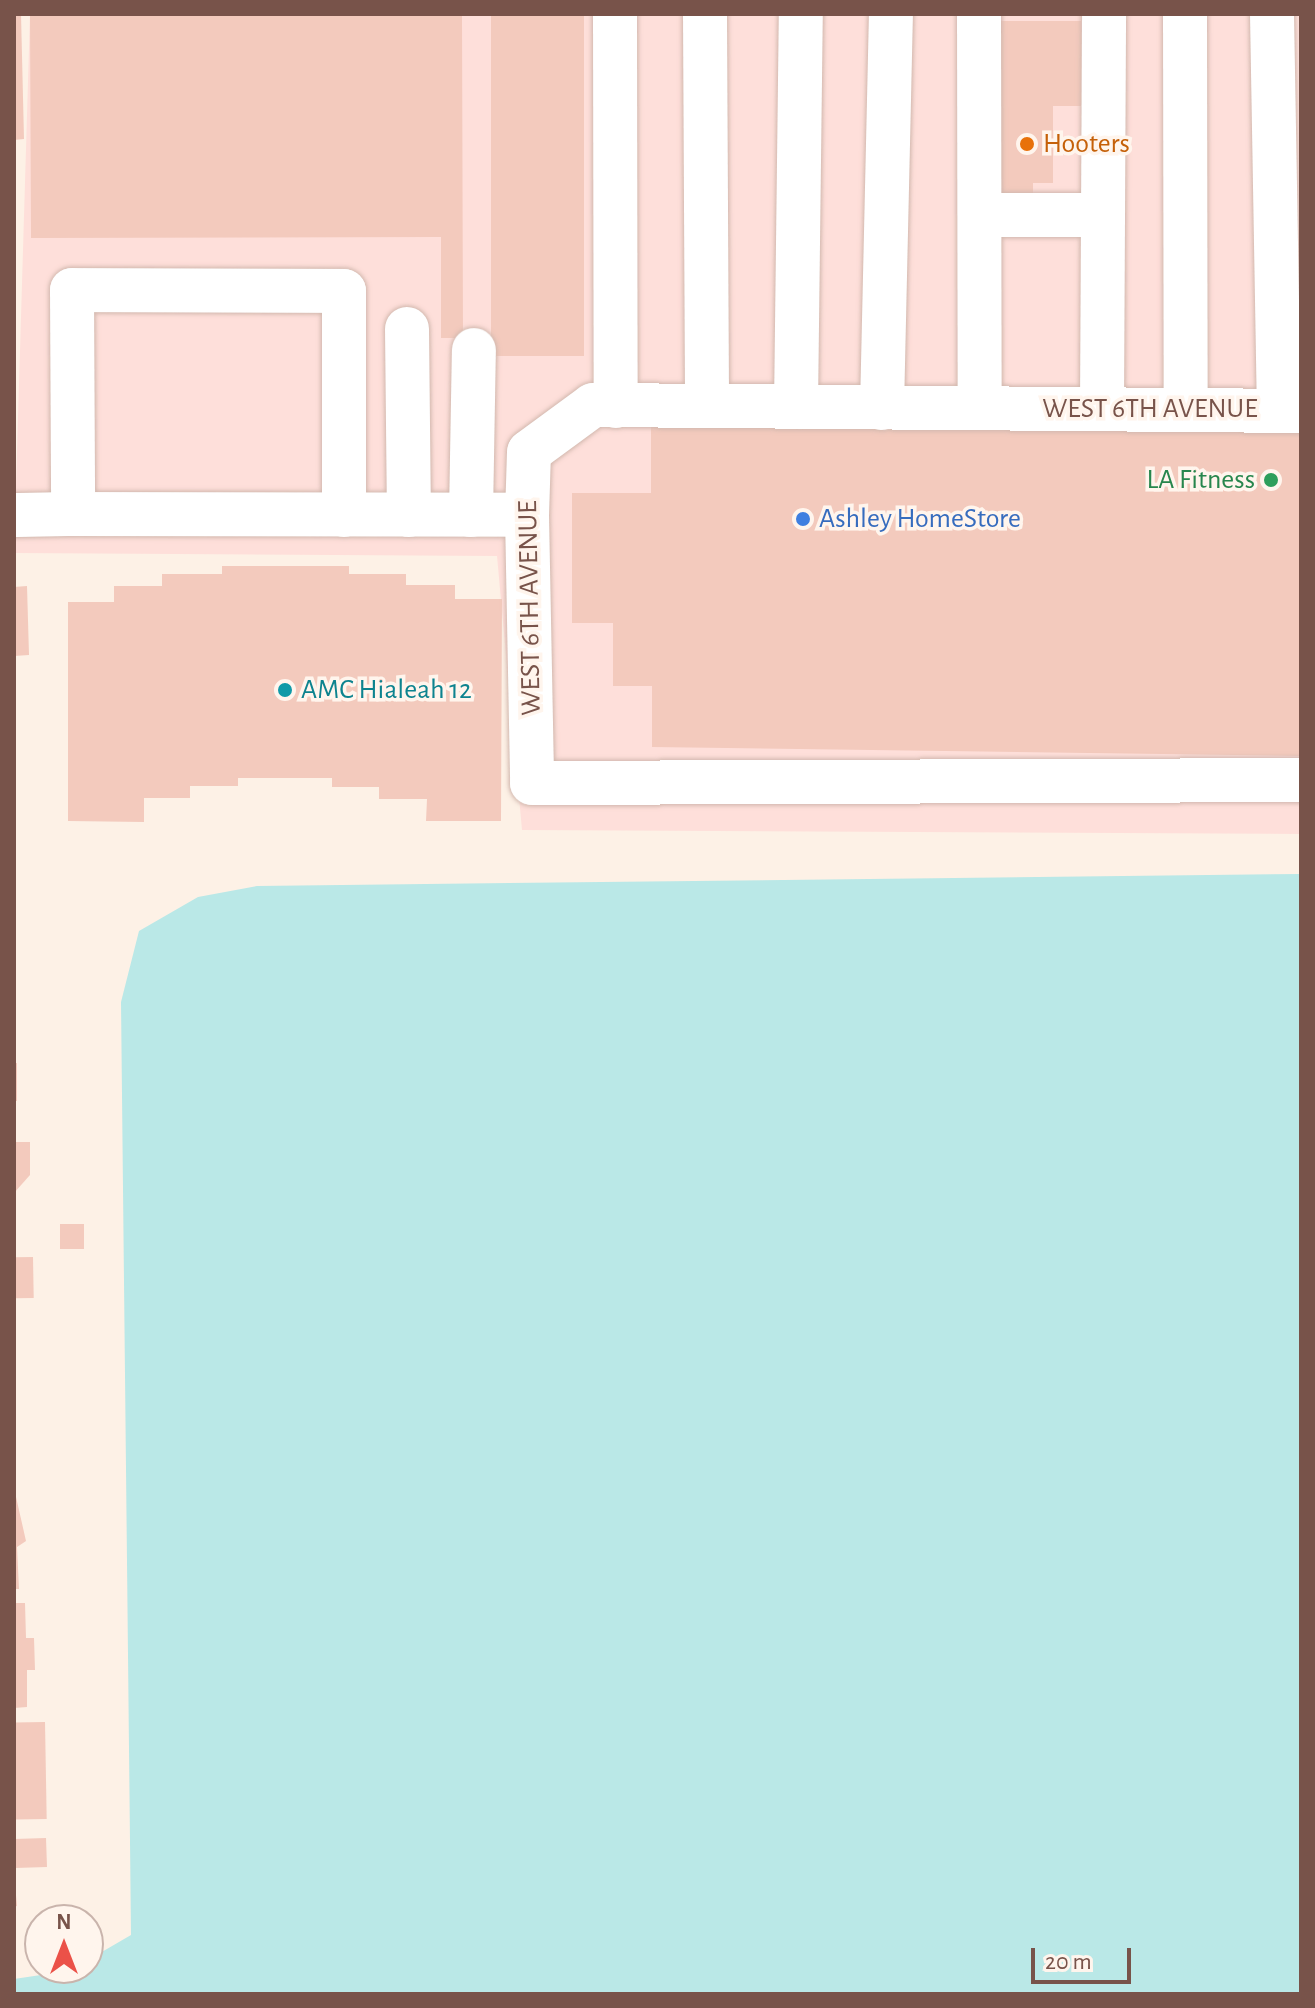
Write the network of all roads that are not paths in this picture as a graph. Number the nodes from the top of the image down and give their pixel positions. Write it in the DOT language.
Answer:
graph roads {
  1 [pos="615,14"];
  2 [pos="705,14"];
  3 [pos="801,14"];
  4 [pos="891,14"];
  5 [pos="979,14"];
  6 [pos="1104,14"];
  7 [pos="1185,14"];
  8 [pos="1272,14"];
  9 [pos="980,215"];
  10 [pos="1103,215"];
  11 [pos="407,329"];
  12 [pos="474,350"];
  13 [pos="616,406"];
  14 [pos="707,406"];
  15 [pos="796,407"];
  16 [pos="882,408"];
  17 [pos="980,408"];
  18 [pos="1102,409"];
  19 [pos="1186,410"];
  20 [pos="1290,410"];
  21 [pos="73,514"];
  22 [pos="14,515"];
  23 [pos="344,515"];
  24 [pos="409,515"];
  25 [pos="471,515"];
  26 [pos="527,515"];
  27 [pos="1301,780"];
  1 -- 13 [label="street"];
  2 -- 14 [label="street"];
  3 -- 15 [label="street"];
  4 -- 16 [label="street"];
  5 -- 9 [label="street"];
  6 -- 10 [label="street"];
  7 -- 19 [label="street"];
  8 -- 20 [label="street"];
  9 -- 10 [label="street"];
  9 -- 17 [label="street"];
  10 -- 18 [label="street"];
  11 -- 24 [label="street"];
  12 -- 25 [label="street"];
  13 -- 14 [label="street, WEST 6TH AVENUE"];
  13 -- 26 [label="street, WEST 6TH AVENUE"];
  14 -- 15 [label="street, WEST 6TH AVENUE"];
  15 -- 16 [label="street, WEST 6TH AVENUE"];
  16 -- 17 [label="street, WEST 6TH AVENUE"];
  17 -- 18 [label="street, WEST 6TH AVENUE"];
  18 -- 19 [label="street, WEST 6TH AVENUE"];
  19 -- 20 [label="street, WEST 6TH AVENUE"];
  21 -- 22 [label="street"];
  21 -- 23 [label="street"];
  21 -- 23 [label="street"];
  23 -- 24 [label="street"];
  24 -- 25 [label="street"];
  25 -- 26 [label="street"];
  26 -- 27 [label="street, WEST 6TH AVENUE"];
}
